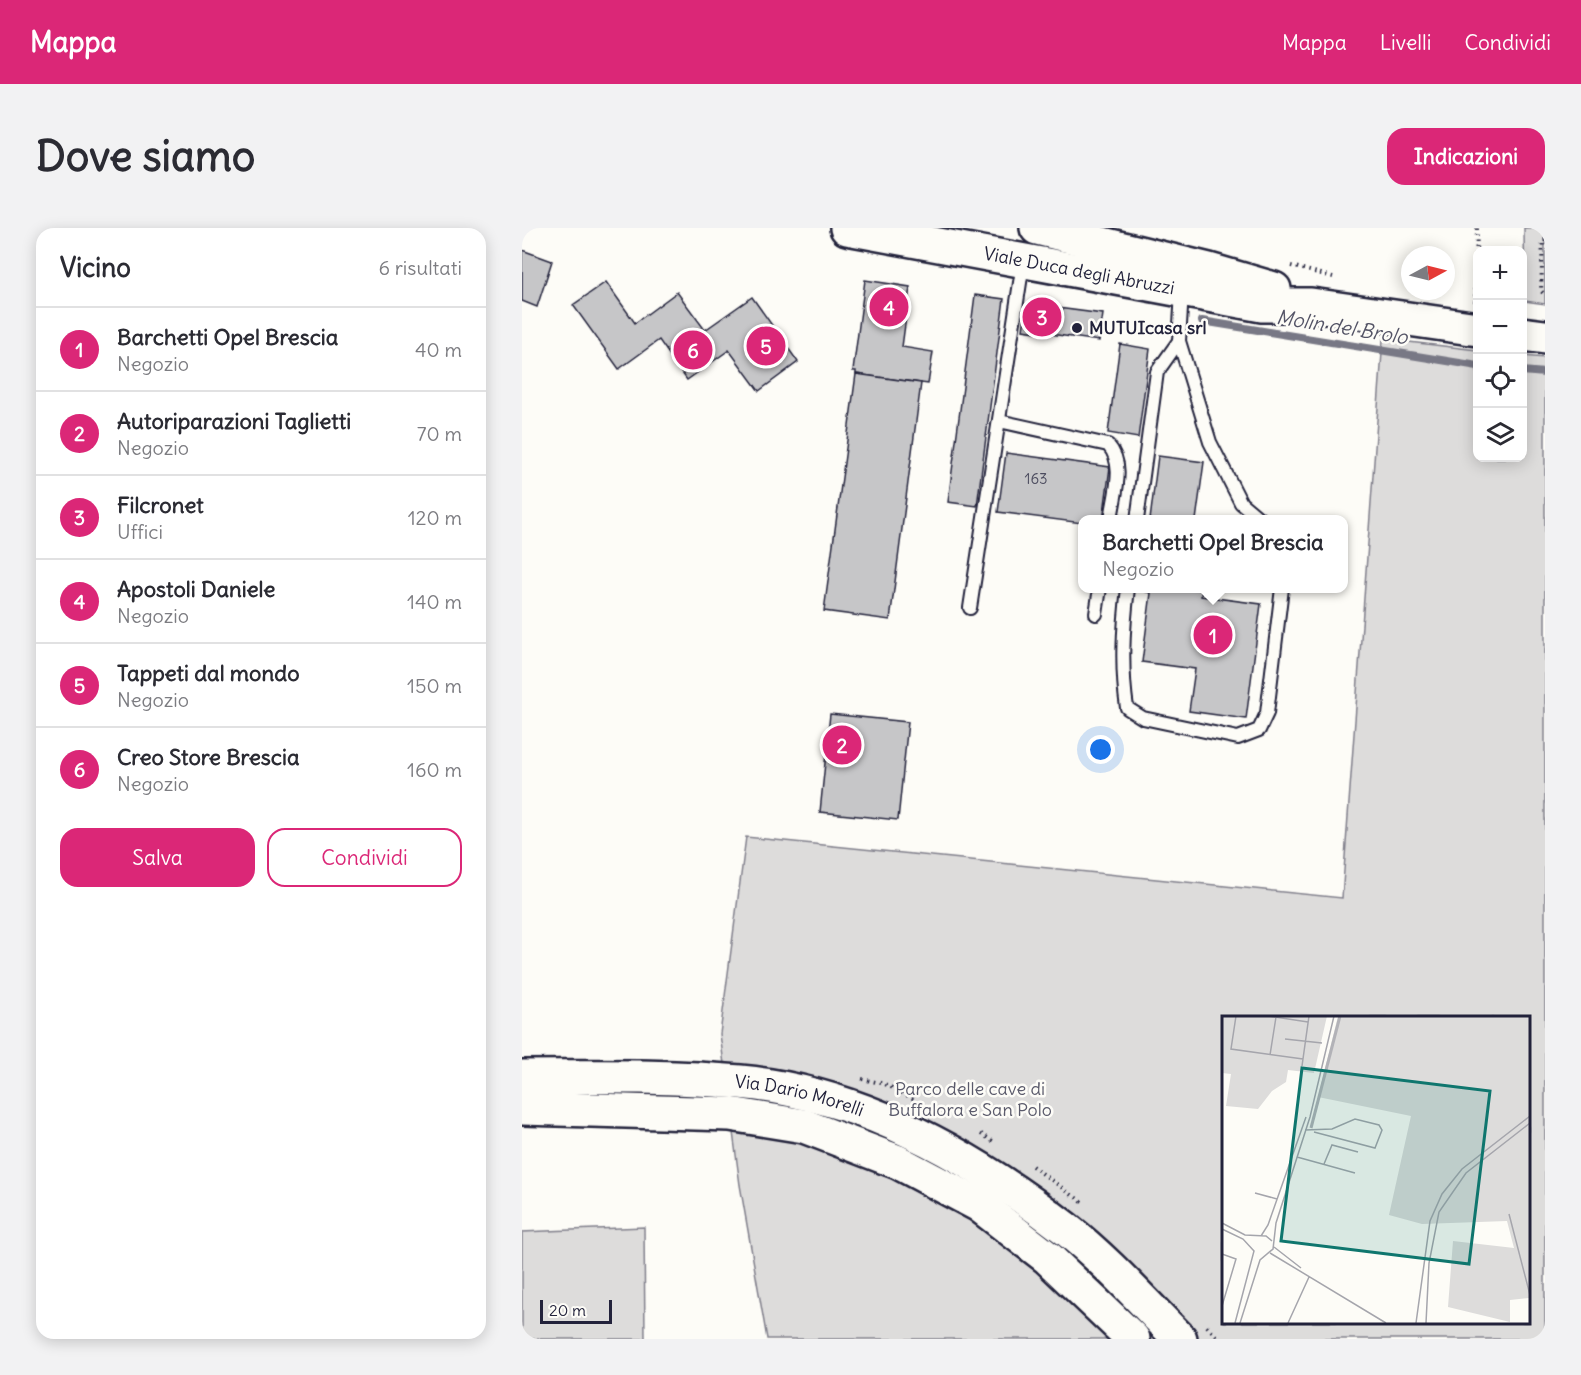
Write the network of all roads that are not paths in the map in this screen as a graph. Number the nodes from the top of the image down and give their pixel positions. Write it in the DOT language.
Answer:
graph roads {
  1 [pos="847,228"];
  2 [pos="1037,228"];
  3 [pos="1023,263"];
  4 [pos="1182,290"];
  5 [pos="1311,305"];
  6 [pos="1473,315"];
  7 [pos="1527,335"];
  8 [pos="1545,337"];
  9 [pos="1179,341"];
  10 [pos="999,421"];
  11 [pos="1112,515"];
  12 [pos="1138,515"];
  13 [pos="1256,515"];
  14 [pos="1099,593"];
  15 [pos="1127,593"];
  16 [pos="1281,593"];
  17 [pos="970,608"];
  18 [pos="1096,614"];
  19 [pos="522,1077"];
  20 [pos="522,1108"];
  21 [pos="1133,1339"];
  22 [pos="1180,1339"];
  1 -- 3 [label="street, Viale Duca degli Abruzzi"];
  2 -- 5 [label="street, Viale Duca degli Abruzzi"];
  3 -- 4 [label="street, Viale Duca degli Abruzzi"];
  3 -- 10 [label="lane"];
  4 -- 5 [label="street, Viale Duca degli Abruzzi"];
  4 -- 9 [label="lane"];
  5 -- 6 [label="street, Viale Duca degli Abruzzi"];
  7 -- 8 [label="street"];
  9 -- 12 [label="lane"];
  9 -- 13 [label="lane"];
  10 -- 11 [label="lane"];
  10 -- 17 [label="lane"];
  14 -- 18 [label="lane"];
  15 -- 16 [label="lane"];
  19 -- 22 [label="street, Via Dario Morelli"];
  20 -- 21 [label="street, Via Dario Morelli"];
}
